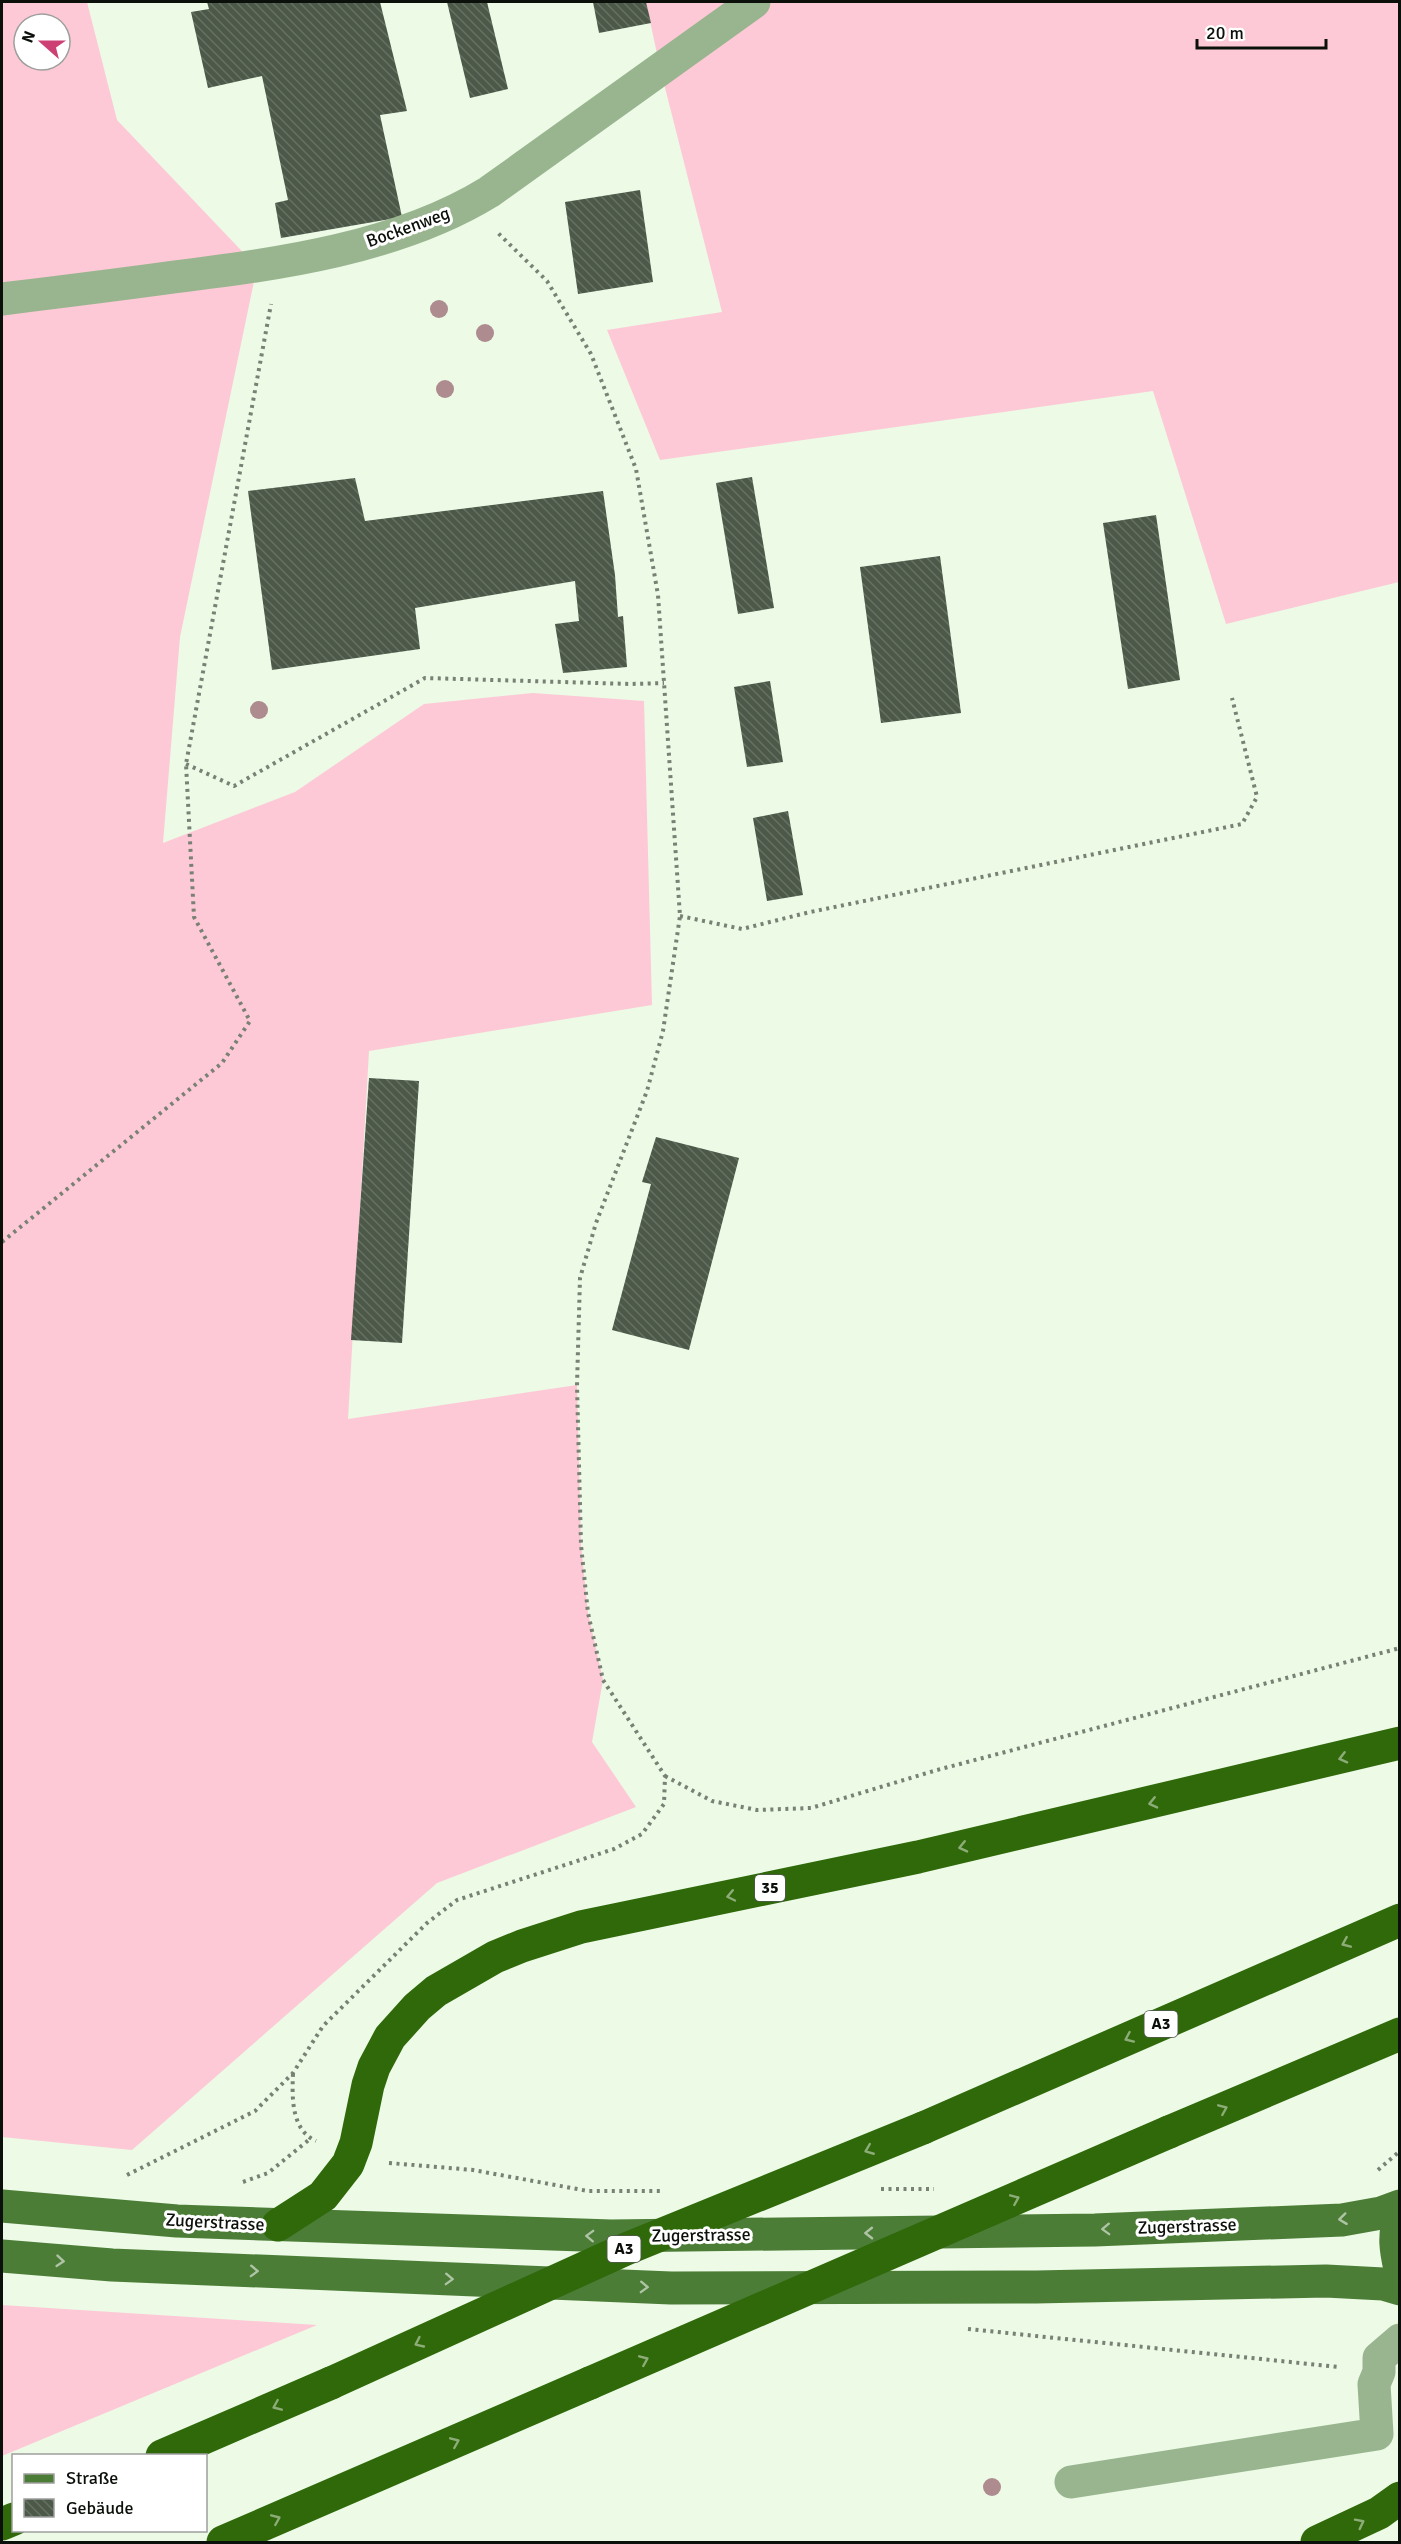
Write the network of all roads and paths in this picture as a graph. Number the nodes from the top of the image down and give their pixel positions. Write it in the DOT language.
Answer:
graph roads {
  1 [pos="754,2"];
  2 [pos="469,204"];
  3 [pos="278,263"];
  4 [pos="2,299"];
  5 [pos="664,683"];
  6 [pos="1232,698"];
  7 [pos="186,764"];
  8 [pos="680,916"];
  9 [pos="2,1242"];
  10 [pos="1400,1648"];
  11 [pos="1400,1743"];
  12 [pos="665,1776"];
  13 [pos="1400,1920"];
  14 [pos="1400,2034"];
  15 [pos="293,2073"];
  16 [pos="310,2139"];
  17 [pos="350,2157"];
  18 [pos="134,2178"];
  19 [pos="237,2184"];
  20 [pos="588,2191"];
  21 [pos="2,2206"];
  22 [pos="1400,2206"];
  23 [pos="1400,2217"];
  24 [pos="278,2225"];
  25 [pos="2,2256"];
  26 [pos="1400,2270"];
  27 [pos="1400,2289"];
  28 [pos="1400,2340"];
  29 [pos="167,2454"];
  30 [pos="1071,2482"];
  31 [pos="1400,2498"];
  32 [pos="223,2542"];
  33 [pos="1317,2542"];
  1 -- 2 [label="street, Bockenweg"];
  2 -- 3 [label="street, Bockenweg"];
  2 -- 5 [label="path"];
  3 -- 4 [label="street, Bockenweg"];
  3 -- 7 [label="path"];
  5 -- 7 [label="path"];
  5 -- 8 [label="path"];
  6 -- 8 [label="path"];
  7 -- 9 [label="path"];
  8 -- 12 [label="path"];
  10 -- 12 [label="path"];
  11 -- 17 [label="highway, 35, one-way"];
  12 -- 15 [label="path"];
  13 -- 29 [label="highway, A3, one-way, bridge"];
  32 -- 14 [label="highway, one-way, bridge"];
  15 -- 16 [label="path"];
  15 -- 18 [label="path"];
  16 -- 17 [label="path"];
  16 -- 19 [label="path"];
  17 -- 20 [label="path"];
  17 -- 24 [label="highway, 35"];
  21 -- 24 [label="main road, Zugerstrasse"];
  22 -- 24 [label="main road, Zugerstrasse, one-way"];
  23 -- 26 [label="main road"];
  25 -- 27 [label="main road, one-way"];
  28 -- 30 [label="street"];
  33 -- 31 [label="highway, one-way"];
}
